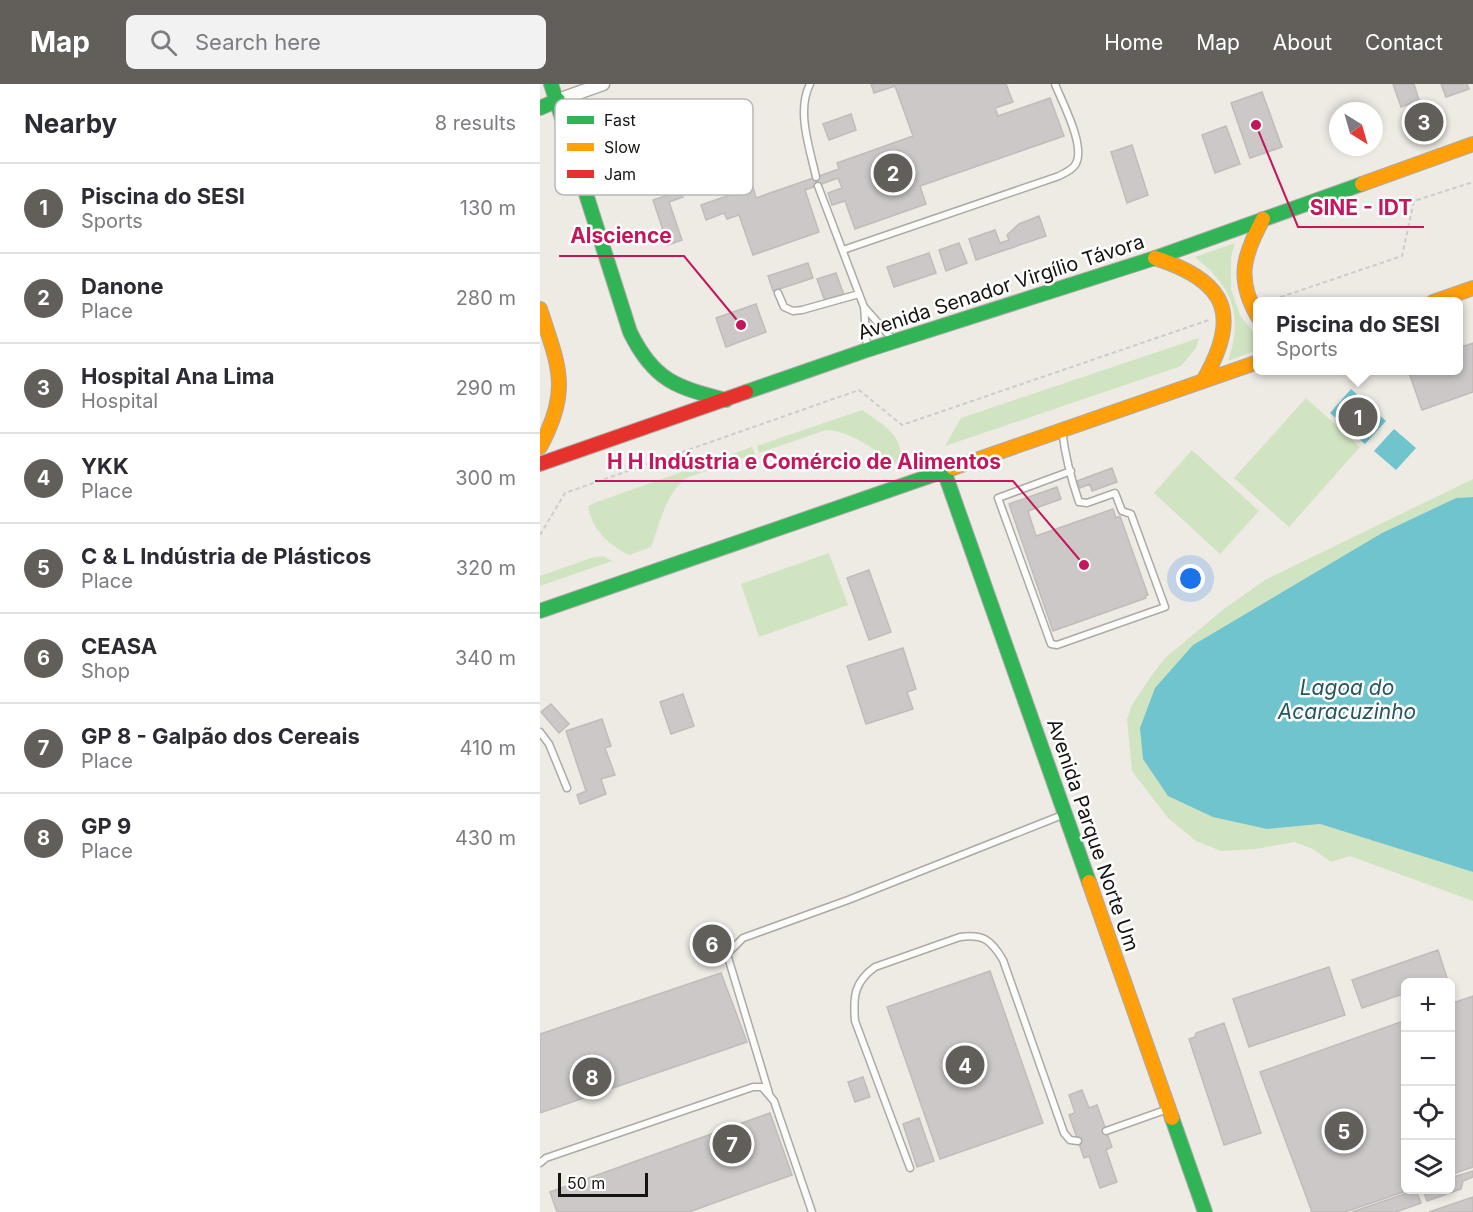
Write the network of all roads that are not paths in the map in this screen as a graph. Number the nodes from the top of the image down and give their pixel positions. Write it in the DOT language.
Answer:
graph roads {
  1 [pos="551,84"];
  2 [pos="603,84"];
  3 [pos="810,84"];
  4 [pos="1055,84"];
  5 [pos="558,99"];
  6 [pos="561,99"];
  7 [pos="555,101"];
  8 [pos="540,108"];
  9 [pos="1473,144"];
  10 [pos="816,177"];
  11 [pos="818,186"];
  12 [pos="587,195"];
  13 [pos="1263,219"];
  14 [pos="843,250"];
  15 [pos="1155,258"];
  16 [pos="1473,288"];
  17 [pos="778,293"];
  18 [pos="859,294"];
  19 [pos="1447,297"];
  20 [pos="864,307"];
  21 [pos="540,309"];
  22 [pos="1253,309"];
  23 [pos="895,342"];
  24 [pos="867,350"];
  25 [pos="1253,363"];
  26 [pos="1203,381"];
  27 [pos="726,400"];
  28 [pos="1062,430"];
  29 [pos="540,447"];
  30 [pos="540,464"];
  31 [pos="945,471"];
  32 [pos="1071,471"];
  33 [pos="540,611"];
  34 [pos="540,732"];
  35 [pos="567,788"];
  36 [pos="1065,814"];
  37 [pos="769,1093"];
  38 [pos="1168,1109"];
  39 [pos="1106,1131"];
  40 [pos="1078,1141"];
  41 [pos="540,1163"];
  42 [pos="910,1168"];
  43 [pos="812,1212"];
  44 [pos="1204,1212"];
  1 -- 5 [label="main road"];
  2 -- 6 [label="street"];
  3 -- 10 [label="lane"];
  4 -- 14 [label="lane"];
  7 -- 8 [label="main road"];
  9 -- 13 [label="main road, Avenida Senador Virgílio Távora"];
  11 -- 14 [label="lane"];
  12 -- 27 [label="main road"];
  13 -- 15 [label="main road, Avenida Senador Virgílio Távora"];
  13 -- 22 [label="main road"];
  14 -- 18 [label="lane"];
  15 -- 23 [label="main road, Avenida Senador Virgílio Távora"];
  15 -- 26 [label="main road"];
  16 -- 19 [label="main road"];
  17 -- 18 [label="lane"];
  18 -- 20 [label="lane"];
  20 -- 23 [label="lane"];
  20 -- 24 [label="lane"];
  21 -- 29 [label="main road"];
  23 -- 24 [label="main road, Avenida Senador Virgílio Távora"];
  24 -- 27 [label="main road, Avenida Senador Virgílio Távora"];
  25 -- 26 [label="main road"];
  26 -- 28 [label="main road"];
  27 -- 30 [label="main road, Avenida Senador Virgílio Távora"];
  28 -- 31 [label="main road"];
  28 -- 32 [label="lane"];
  31 -- 33 [label="main road"];
  31 -- 36 [label="main road, Avenida Parque Norte Um"];
  32 -- 32 [label="lane"];
  34 -- 35 [label="lane"];
  36 -- 37 [label="lane"];
  36 -- 38 [label="main road, Avenida Parque Norte Um"];
  37 -- 41 [label="lane"];
  37 -- 43 [label="lane"];
  38 -- 39 [label="lane"];
  38 -- 44 [label="main road, Avenida Parque Norte Um"];
  40 -- 42 [label="lane"];
}
